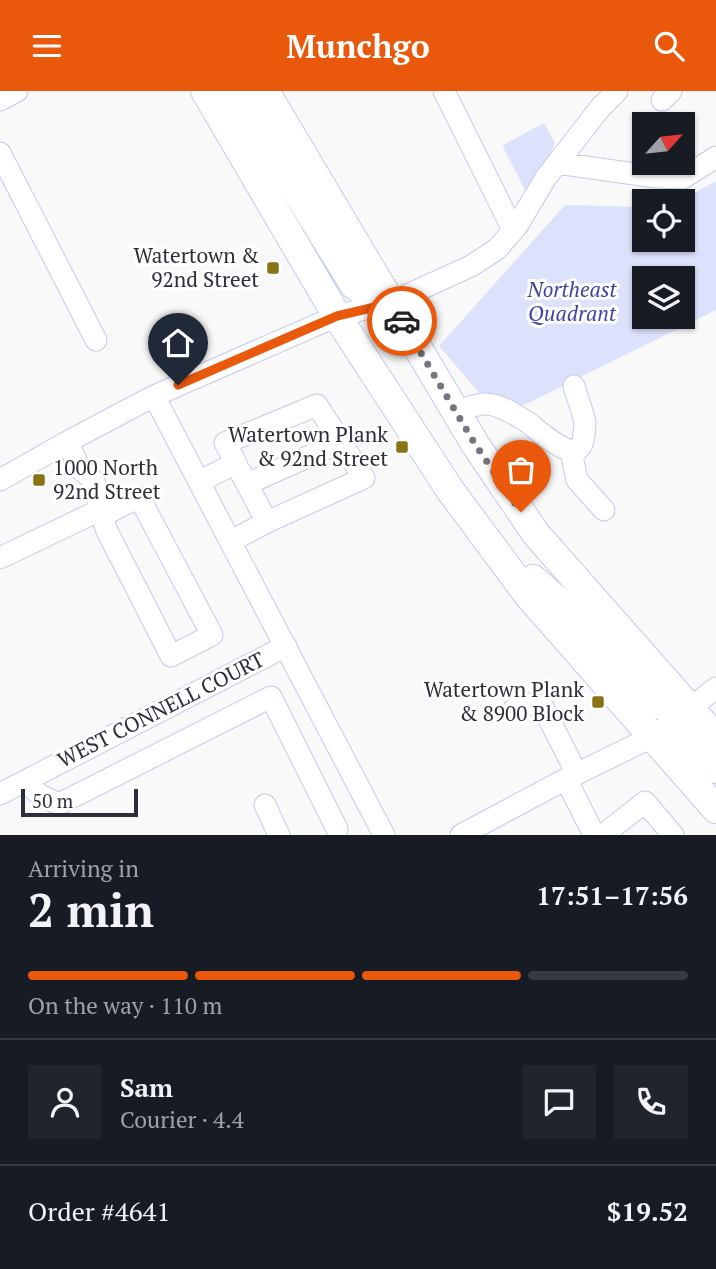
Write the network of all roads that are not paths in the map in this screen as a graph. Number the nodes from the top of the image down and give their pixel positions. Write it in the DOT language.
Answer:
graph roads {
  1 [pos="17,91"];
  2 [pos="205,91"];
  3 [pos="235,91"];
  4 [pos="265,91"];
  5 [pos="444,91"];
  6 [pos="617,91"];
  7 [pos="0,100"];
  8 [pos="0,152"];
  9 [pos="716,157"];
  10 [pos="557,163"];
  11 [pos="513,230"];
  12 [pos="392,303"];
  13 [pos="337,316"];
  14 [pos="96,341"];
  15 [pos="574,386"];
  16 [pos="154,396"];
  17 [pos="455,412"];
  18 [pos="67,442"];
  19 [pos="341,442"];
  20 [pos="571,451"];
  21 [pos="236,463"];
  22 [pos="0,480"];
  23 [pos="200,481"];
  24 [pos="247,484"];
  25 [pos="100,510"];
  26 [pos="604,510"];
  27 [pos="267,522"];
  28 [pos="231,541"];
  29 [pos="0,558"];
  30 [pos="504,564"];
  31 [pos="286,646"];
  32 [pos="716,688"];
  33 [pos="690,708"];
  34 [pos="514,709"];
  35 [pos="654,736"];
  36 [pos="716,738"];
  37 [pos="95,745"];
  38 [pos="716,769"];
  39 [pos="571,777"];
  40 [pos="112,778"];
  41 [pos="24,781"];
  42 [pos="0,794"];
  43 [pos="265,805"];
  44 [pos="716,809"];
  45 [pos="372,811"];
  46 [pos="331,832"];
  47 [pos="279,835"];
  48 [pos="384,835"];
  49 [pos="461,835"];
  50 [pos="594,835"];
  51 [pos="603,835"];
  52 [pos="673,835"];
  1 -- 7 [label="street"];
  2 -- 13 [label="main road"];
  3 -- 12 [label="main road"];
  4 -- 12 [label="main road"];
  5 -- 11 [label="street"];
  6 -- 10 [label="street"];
  8 -- 14 [label="street"];
  9 -- 10 [label="street"];
  10 -- 11 [label="street"];
  11 -- 12 [label="street"];
  12 -- 13 [label="street"];
  12 -- 17 [label="main road"];
  13 -- 16 [label="street"];
  13 -- 30 [label="main road"];
  15 -- 20 [label="street"];
  16 -- 18 [label="street"];
  16 -- 23 [label="street"];
  17 -- 20 [label="street"];
  17 -- 33 [label="main road"];
  18 -- 22 [label="street"];
  18 -- 25 [label="street"];
  19 -- 21 [label="street"];
  19 -- 24 [label="street"];
  19 -- 27 [label="street"];
  20 -- 26 [label="street"];
  21 -- 23 [label="street"];
  21 -- 24 [label="street"];
  23 -- 28 [label="street"];
  24 -- 27 [label="street"];
  25 -- 25 [label="street"];
  25 -- 29 [label="street"];
  27 -- 28 [label="street"];
  28 -- 31 [label="street"];
  30 -- 33 [label="main road"];
  30 -- 35 [label="main road"];
  31 -- 37 [label="street, WEST CONNELL COURT"];
  31 -- 45 [label="street"];
  32 -- 33 [label="street"];
  33 -- 35 [label="street"];
  33 -- 36 [label="main road"];
  34 -- 39 [label="street"];
  35 -- 38 [label="main road"];
  35 -- 39 [label="street"];
  35 -- 44 [label="main road"];
  37 -- 40 [label="street"];
  37 -- 41 [label="street, WEST CONNELL COURT"];
  39 -- 49 [label="street"];
  39 -- 50 [label="street"];
  40 -- 41 [label="street"];
  40 -- 46 [label="street"];
  41 -- 42 [label="street, WEST CONNELL COURT"];
  43 -- 47 [label="street"];
  45 -- 46 [label="street"];
  45 -- 48 [label="street"];
  51 -- 52 [label="street"];
}
